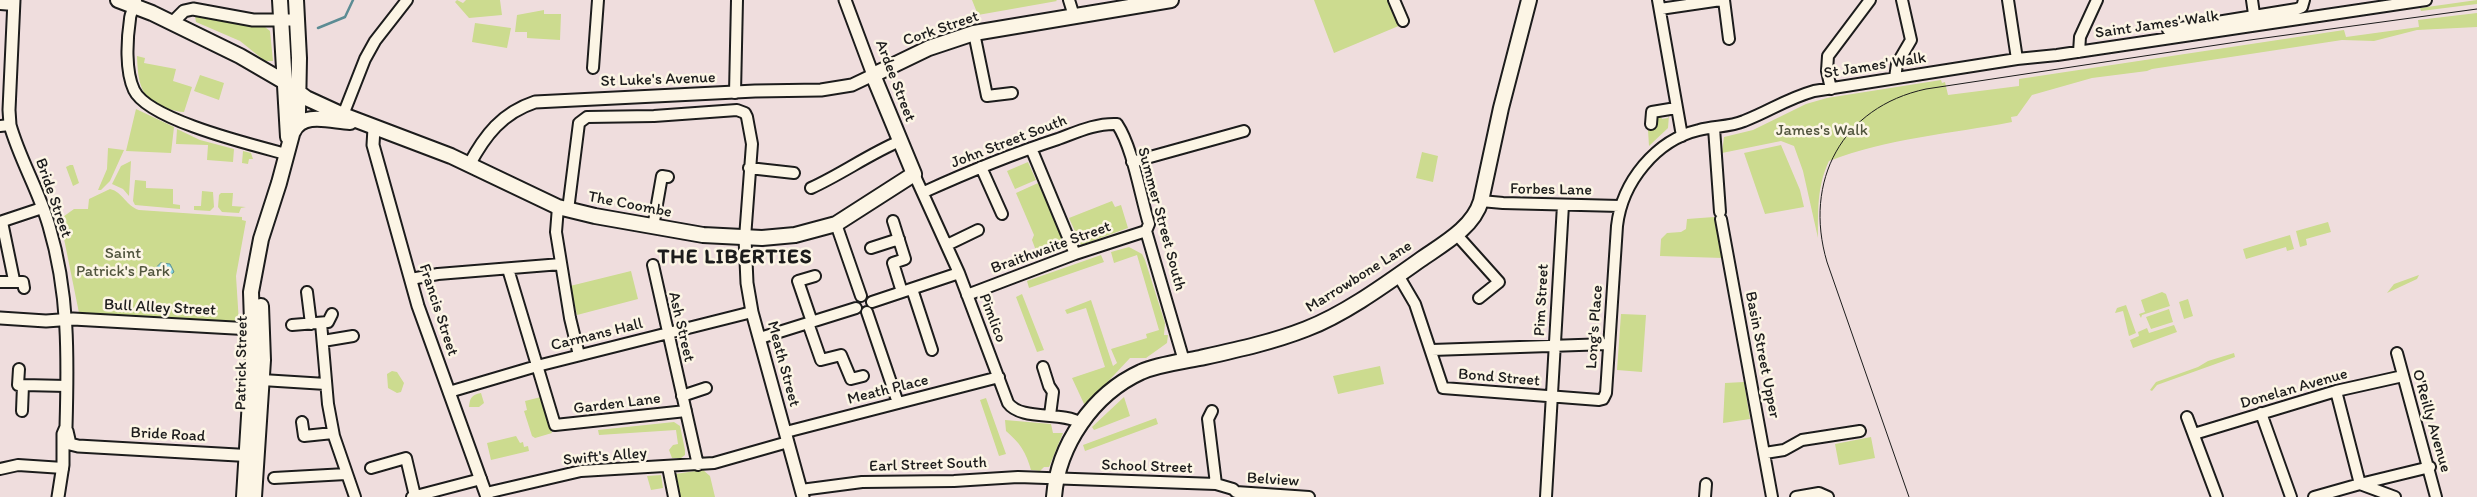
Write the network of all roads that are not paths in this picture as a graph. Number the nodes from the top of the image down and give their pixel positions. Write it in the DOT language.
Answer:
graph roads {
  1 [pos="118,0"];
  2 [pos="280,0"];
  3 [pos="296,0"];
  4 [pos="407,0"];
  5 [pos="598,0"];
  6 [pos="737,0"];
  7 [pos="845,0"];
  8 [pos="1069,0"];
  9 [pos="1170,0"];
  10 [pos="1394,0"];
  11 [pos="1529,0"];
  12 [pos="1723,0"];
  13 [pos="1870,0"];
  14 [pos="1902,0"];
  15 [pos="2008,0"];
  16 [pos="2097,0"];
  17 [pos="2252,0"];
  18 [pos="2304,0"];
  19 [pos="2426,0"];
  20 [pos="14,3"];
  21 [pos="136,3"];
  22 [pos="0,4"];
  23 [pos="1659,4"];
  24 [pos="1074,16"];
  25 [pos="280,20"];
  26 [pos="297,20"];
  27 [pos="1403,21"];
  28 [pos="2255,21"];
  29 [pos="173,22"];
  30 [pos="2168,30"];
  31 [pos="974,33"];
  32 [pos="1729,39"];
  33 [pos="2079,52"];
  34 [pos="2016,59"];
  35 [pos="593,68"];
  36 [pos="873,75"];
  37 [pos="1895,78"];
  38 [pos="283,81"];
  39 [pos="1831,89"];
  40 [pos="735,92"];
  41 [pos="298,93"];
  42 [pos="1012,93"];
  43 [pos="1676,108"];
  44 [pos="343,115"];
  45 [pos="1107,124"];
  46 [pos="1650,124"];
  47 [pos="5,126"];
  48 [pos="369,126"];
  49 [pos="1714,128"];
  50 [pos="1244,131"];
  51 [pos="1682,136"];
  52 [pos="900,141"];
  53 [pos="1030,148"];
  54 [pos="287,149"];
  55 [pos="1132,162"];
  56 [pos="469,165"];
  57 [pos="981,167"];
  58 [pos="749,168"];
  59 [pos="794,173"];
  60 [pos="914,174"];
  61 [pos="668,177"];
  62 [pos="812,188"];
  63 [pos="924,192"];
  64 [pos="1481,200"];
  65 [pos="1563,205"];
  66 [pos="1620,206"];
  67 [pos="42,208"];
  68 [pos="563,208"];
  69 [pos="1002,214"];
  70 [pos="893,220"];
  71 [pos="1,222"];
  72 [pos="836,224"];
  73 [pos="653,227"];
  74 [pos="978,230"];
  75 [pos="1146,231"];
  76 [pos="1456,234"];
  77 [pos="745,238"];
  78 [pos="899,239"];
  79 [pos="947,245"];
  80 [pos="871,248"];
  81 [pos="1074,254"];
  82 [pos="561,264"];
  83 [pos="652,265"];
  84 [pos="508,269"];
  85 [pos="255,271"];
  86 [pos="959,272"];
  87 [pos="1398,275"];
  88 [pos="815,276"];
  89 [pos="411,279"];
  90 [pos="14,280"];
  91 [pos="0,282"];
  92 [pos="24,288"];
  93 [pos="907,290"];
  94 [pos="306,292"];
  95 [pos="967,295"];
  96 [pos="861,296"];
  97 [pos="1479,298"];
  98 [pos="870,307"];
  99 [pos="856,308"];
  100 [pos="752,312"];
  101 [pos="332,314"];
  102 [pos="0,318"];
  103 [pos="67,319"];
  104 [pos="810,322"];
  105 [pos="316,323"];
  106 [pos="292,325"];
  107 [pos="252,329"];
  108 [pos="667,334"];
  109 [pos="353,336"];
  110 [pos="760,338"];
  111 [pos="323,341"];
  112 [pos="1608,344"];
  113 [pos="1555,346"];
  114 [pos="932,350"];
  115 [pos="1432,350"];
  116 [pos="2397,353"];
  117 [pos="579,355"];
  118 [pos="1184,362"];
  119 [pos="537,366"];
  120 [pos="1043,367"];
  121 [pos="19,369"];
  122 [pos="863,376"];
  123 [pos="2403,376"];
  124 [pos="999,377"];
  125 [pos="262,380"];
  126 [pos="326,384"];
  127 [pos="23,385"];
  128 [pos="67,386"];
  129 [pos="706,388"];
  130 [pos="2336,391"];
  131 [pos="449,392"];
  132 [pos="682,396"];
  133 [pos="1552,398"];
  134 [pos="898,403"];
  135 [pos="686,410"];
  136 [pos="22,411"];
  137 [pos="1212,411"];
  138 [pos="2261,413"];
  139 [pos="1050,415"];
  140 [pos="2188,417"];
  141 [pos="302,422"];
  142 [pos="1081,423"];
  143 [pos="66,427"];
  144 [pos="1860,431"];
  145 [pos="333,433"];
  146 [pos="2194,434"];
  147 [pos="787,437"];
  148 [pos="78,446"];
  149 [pos="1765,453"];
  150 [pos="251,456"];
  151 [pos="63,465"];
  152 [pos="698,465"];
  153 [pos="668,467"];
  154 [pos="2430,467"];
  155 [pos="371,468"];
  156 [pos="0,469"];
  157 [pos="346,474"];
  158 [pos="274,478"];
  159 [pos="481,478"];
  160 [pos="1055,479"];
  161 [pos="1216,484"];
  162 [pos="1706,484"];
  163 [pos="2360,484"];
  164 [pos="802,494"];
  165 [pos="486,495"];
  166 [pos="1236,495"];
  167 [pos="58,497"];
  168 [pos="244,497"];
  169 [pos="254,497"];
  170 [pos="355,497"];
  171 [pos="414,497"];
  172 [pos="674,497"];
  173 [pos="1054,497"];
  174 [pos="1309,497"];
  175 [pos="1546,497"];
  176 [pos="1705,497"];
  177 [pos="1772,497"];
  178 [pos="1796,497"];
  179 [pos="1828,497"];
  180 [pos="2217,497"];
  181 [pos="2291,497"];
  182 [pos="2314,497"];
  183 [pos="2395,497"];
  184 [pos="2436,497"];
  1 -- 21 [label="main road, The Coombe"];
  2 -- 25 [label="main road, Patrick Street"];
  3 -- 26 [label="main road, Patrick Street"];
  4 -- 44 [label="street"];
  5 -- 35 [label="street"];
  6 -- 40 [label="street"];
  7 -- 36 [label="street, Ardee Street"];
  8 -- 24 [label="street"];
  9 -- 24 [label="main road, Cork Street"];
  10 -- 27 [label="street"];
  11 -- 64 [label="main road, Marrowbone Lane"];
  12 -- 23 [label="street"];
  12 -- 32 [label="street"];
  13 -- 39 [label="street"];
  14 -- 37 [label="street"];
  15 -- 34 [label="street"];
  16 -- 33 [label="street"];
  17 -- 28 [label="street"];
  18 -- 28 [label="street"];
  19 -- 28 [label="street, Saint James' Walk"];
  20 -- 22 [label="street"];
  20 -- 47 [label="street, Bride Street"];
  21 -- 29 [label="main road, The Coombe"];
  21 -- 54 [label="street"];
  23 -- 43 [label="street"];
  24 -- 31 [label="main road, Cork Street"];
  25 -- 26 [label="street"];
  25 -- 29 [label="street"];
  25 -- 38 [label="main road, Patrick Street"];
  26 -- 41 [label="main road, Patrick Street"];
  28 -- 30 [label="street"];
  28 -- 33 [label="street, Saint James' Walk"];
  29 -- 38 [label="main road, The Coombe"];
  31 -- 36 [label="main road, Cork Street"];
  31 -- 42 [label="street"];
  33 -- 34 [label="street, St James' Walk"];
  34 -- 37 [label="street, St James' Walk"];
  36 -- 40 [label="street, St Luke's Avenue"];
  36 -- 52 [label="main road, Ardee Street"];
  37 -- 39 [label="street, St James' Walk"];
  38 -- 41 [label="main road, The Coombe"];
  38 -- 54 [label="main road, Patrick Street"];
  39 -- 49 [label="street, St James' Walk"];
  40 -- 56 [label="street, St Luke's Avenue"];
  41 -- 44 [label="main road, The Coombe"];
  41 -- 54 [label="main road, Patrick Street"];
  43 -- 46 [label="street"];
  43 -- 51 [label="street"];
  44 -- 48 [label="main road, The Coombe"];
  45 -- 53 [label="street, John Street South"];
  45 -- 55 [label="street, Summer Street South"];
  47 -- 67 [label="street, Bride Street"];
  48 -- 54 [label="main road"];
  48 -- 56 [label="main road, The Coombe"];
  48 -- 89 [label="street, Francis Street"];
  49 -- 51 [label="street, St James' Walk"];
  49 -- 149 [label="street, Basin Street Upper"];
  50 -- 55 [label="street"];
  51 -- 66 [label="street, St James' Walk"];
  52 -- 60 [label="main road, Ardee Street"];
  52 -- 62 [label="street"];
  53 -- 57 [label="street, John Street South"];
  53 -- 81 [label="street"];
  54 -- 85 [label="main road, Patrick Street"];
  55 -- 75 [label="street, Summer Street South"];
  56 -- 68 [label="main road, The Coombe"];
  57 -- 63 [label="street, John Street South"];
  57 -- 69 [label="street"];
  58 -- 59 [label="street"];
  58 -- 68 [label="street"];
  58 -- 77 [label="street"];
  60 -- 63 [label="street, Pimlico"];
  60 -- 72 [label="main road, The Coombe"];
  61 -- 73 [label="street"];
  63 -- 79 [label="street, Pimlico"];
  64 -- 65 [label="street, Forbes Lane"];
  64 -- 76 [label="main road, Marrowbone Lane"];
  65 -- 66 [label="street, Forbes Lane"];
  65 -- 113 [label="street, Pim Street"];
  66 -- 112 [label="street, Long's Place"];
  67 -- 71 [label="street"];
  67 -- 103 [label="street, Bride Street"];
  68 -- 73 [label="main road, The Coombe"];
  68 -- 82 [label="street"];
  70 -- 78 [label="street"];
  71 -- 90 [label="street"];
  72 -- 77 [label="main road, The Coombe"];
  72 -- 96 [label="street"];
  73 -- 77 [label="main road, The Coombe"];
  74 -- 79 [label="street"];
  75 -- 81 [label="street, Braithwaite Street"];
  75 -- 118 [label="street, Summer Street South"];
  76 -- 87 [label="main road, Marrowbone Lane"];
  76 -- 97 [label="street"];
  77 -- 100 [label="street, Meath Street"];
  78 -- 80 [label="street"];
  78 -- 93 [label="street"];
  79 -- 86 [label="street, Pimlico"];
  81 -- 95 [label="street, Braithwaite Street"];
  82 -- 84 [label="street"];
  82 -- 117 [label="street"];
  83 -- 108 [label="street, Ash Street"];
  84 -- 89 [label="street"];
  84 -- 119 [label="street"];
  85 -- 107 [label="main road, Patrick Street"];
  85 -- 125 [label="main road, Patrick Street"];
  86 -- 93 [label="street"];
  86 -- 95 [label="street, Pimlico"];
  87 -- 115 [label="street"];
  87 -- 118 [label="main road, Marrowbone Lane"];
  88 -- 104 [label="street"];
  89 -- 131 [label="street, Francis Street"];
  90 -- 91 [label="street"];
  90 -- 92 [label="street"];
  93 -- 98 [label="street"];
  93 -- 114 [label="street"];
  94 -- 105 [label="street"];
  95 -- 124 [label="street, Pimlico"];
  96 -- 98 [label="street"];
  96 -- 99 [label="street"];
  98 -- 99 [label="street"];
  98 -- 134 [label="street"];
  99 -- 104 [label="street"];
  100 -- 108 [label="street, Carmans Hall"];
  100 -- 110 [label="street, Meath Street"];
  101 -- 105 [label="street"];
  102 -- 103 [label="street, Bull Alley Street"];
  103 -- 107 [label="street, Bull Alley Street"];
  103 -- 128 [label="street, Bride Street"];
  104 -- 110 [label="street"];
  104 -- 122 [label="street"];
  105 -- 106 [label="street"];
  105 -- 111 [label="street"];
  107 -- 150 [label="main road, Patrick Street"];
  108 -- 117 [label="street, Carmans Hall"];
  108 -- 132 [label="street, Ash Street"];
  109 -- 111 [label="street"];
  110 -- 147 [label="street, Meath Street"];
  111 -- 126 [label="street"];
  112 -- 113 [label="street"];
  112 -- 133 [label="street, Long's Place"];
  113 -- 115 [label="street"];
  113 -- 133 [label="street, Pim Street"];
  115 -- 133 [label="street, Bond Street"];
  116 -- 123 [label="street, O'Reilly Avenue"];
  117 -- 119 [label="street, Carmans Hall"];
  118 -- 142 [label="main road, Marrowbone Lane"];
  119 -- 131 [label="street, Carmans Hall"];
  119 -- 135 [label="street, Garden Lane"];
  120 -- 139 [label="street"];
  121 -- 127 [label="street"];
  123 -- 130 [label="street, Donelan Avenue"];
  123 -- 154 [label="street, O'Reilly Avenue"];
  124 -- 134 [label="street, Meath Place"];
  124 -- 139 [label="street, Pimlico"];
  125 -- 126 [label="street"];
  125 -- 150 [label="main road, Patrick Street"];
  126 -- 145 [label="street"];
  127 -- 128 [label="street"];
  127 -- 136 [label="street"];
  128 -- 143 [label="street, Bride Street"];
  129 -- 132 [label="street"];
  130 -- 138 [label="street, Donelan Avenue"];
  130 -- 163 [label="street"];
  131 -- 159 [label="street, Francis Street"];
  132 -- 135 [label="street, Ash Street"];
  133 -- 175 [label="street, Pim Street"];
  134 -- 147 [label="street, Meath Place"];
  135 -- 152 [label="street, Ash Street"];
  137 -- 161 [label="street"];
  138 -- 146 [label="street, Donelan Avenue"];
  138 -- 181 [label="street"];
  139 -- 142 [label="street, Pimlico"];
  140 -- 146 [label="street"];
  141 -- 145 [label="street"];
  142 -- 160 [label="main road, Marrowbone Lane"];
  143 -- 148 [label="street"];
  143 -- 151 [label="street, Bride Street"];
  144 -- 149 [label="street"];
  145 -- 157 [label="street"];
  146 -- 180 [label="street"];
  147 -- 152 [label="street, Meath Place"];
  147 -- 164 [label="street, Meath Street"];
  148 -- 150 [label="street, Bride Road"];
  148 -- 151 [label="street"];
  149 -- 177 [label="street, Basin Street Upper"];
  150 -- 168 [label="main road"];
  150 -- 169 [label="main road"];
  151 -- 156 [label="street"];
  151 -- 167 [label="street, Bride Street"];
  152 -- 153 [label="street, Swift's Alley"];
  153 -- 165 [label="street, Swift's Alley"];
  153 -- 172 [label="street"];
  154 -- 163 [label="street"];
  154 -- 184 [label="street, O'Reilly Avenue"];
  155 -- 171 [label="street"];
  157 -- 158 [label="street"];
  157 -- 170 [label="street"];
  159 -- 165 [label="street, Francis Street"];
  159 -- 171 [label="street"];
  160 -- 161 [label="street, School Street"];
  160 -- 164 [label="street, Earl Street South"];
  160 -- 173 [label="main road, Marrowbone Lane"];
  161 -- 166 [label="street, School Street"];
  162 -- 176 [label="street"];
  163 -- 182 [label="street"];
  163 -- 183 [label="street"];
  166 -- 174 [label="street, Belview"];
  178 -- 179 [label="street"];
}
